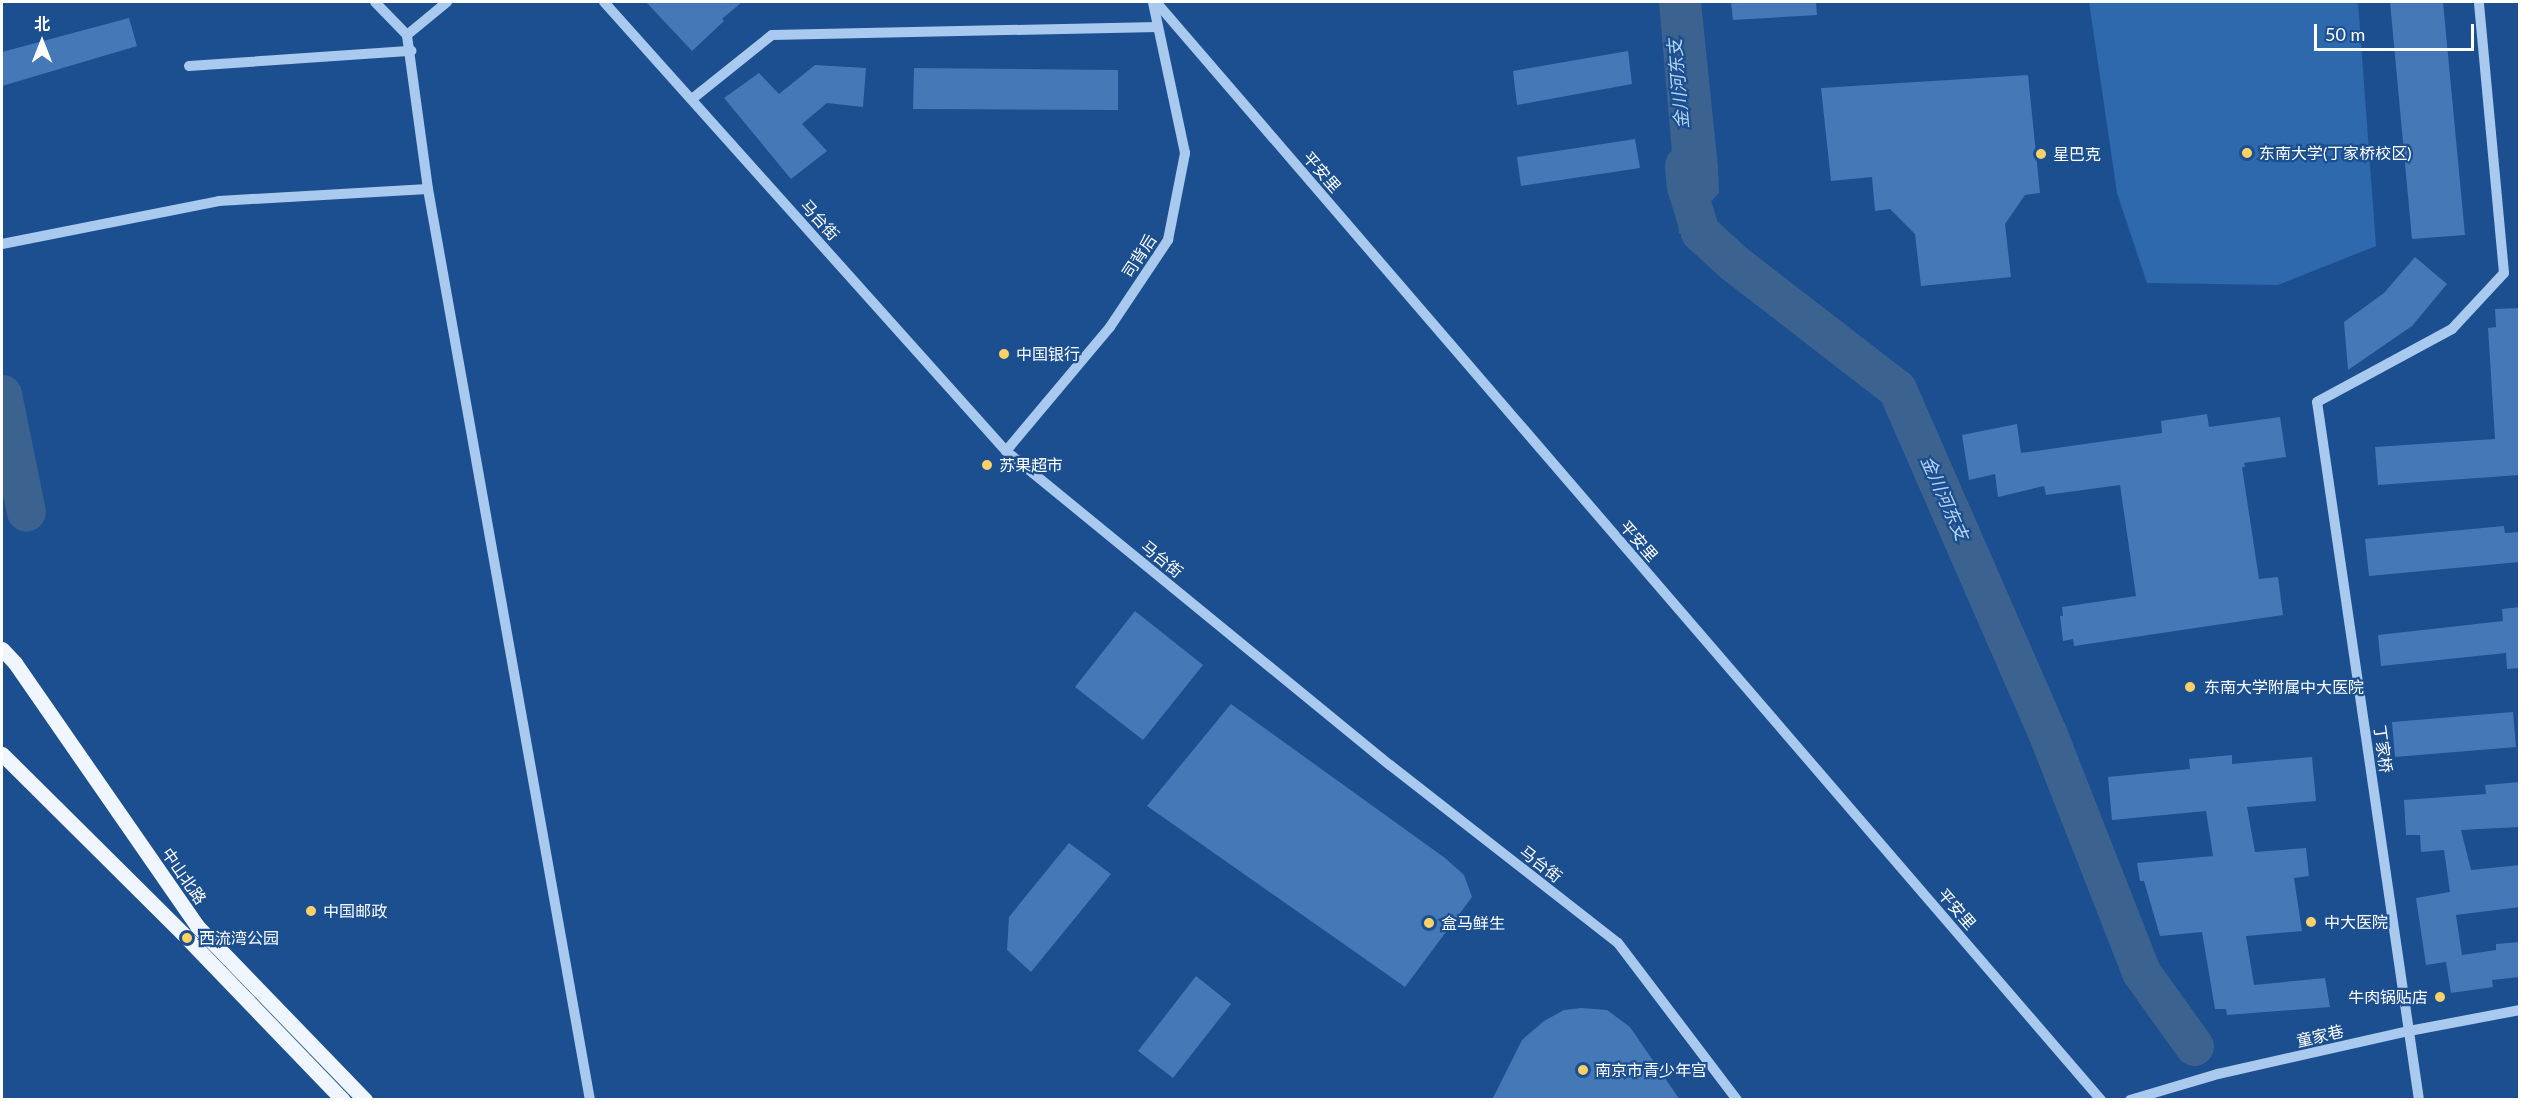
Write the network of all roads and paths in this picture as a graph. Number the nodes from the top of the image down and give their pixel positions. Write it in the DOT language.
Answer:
graph roads {
  1 [pos="375,2"];
  2 [pos="447,2"];
  3 [pos="604,2"];
  4 [pos="1154,2"];
  5 [pos="2479,2"];
  6 [pos="1158,27"];
  7 [pos="407,35"];
  8 [pos="411,51"];
  9 [pos="189,66"];
  10 [pos="692,99"];
  11 [pos="428,189"];
  12 [pos="2,244"];
  13 [pos="1006,451"];
  14 [pos="2,649"];
  15 [pos="2,754"];
  16 [pos="2520,1010"];
  17 [pos="2409,1031"];
  18 [pos="343,1100"];
  19 [pos="365,1100"];
  20 [pos="590,1100"];
  21 [pos="1737,1100"];
  22 [pos="2101,1100"];
  23 [pos="2130,1100"];
  24 [pos="2419,1100"];
  1 -- 7 [label="street"];
  2 -- 7 [label="street"];
  3 -- 10 [label="street, 马台街"];
  4 -- 6 [label="street, 司背后"];
  4 -- 22 [label="street, 平安里"];
  5 -- 17 [label="street, 丁家桥"];
  6 -- 10 [label="street"];
  6 -- 13 [label="street, 司背后"];
  7 -- 8 [label="street"];
  8 -- 9 [label="street"];
  8 -- 11 [label="street"];
  10 -- 13 [label="street, 马台街"];
  11 -- 12 [label="street"];
  11 -- 20 [label="street"];
  13 -- 21 [label="street, 马台街"];
  14 -- 19 [label="main road, 中山北路"];
  15 -- 18 [label="main road"];
  16 -- 17 [label="street, 童家巷"];
  17 -- 23 [label="street, 童家巷"];
  17 -- 24 [label="street, 丁家桥"];
}
